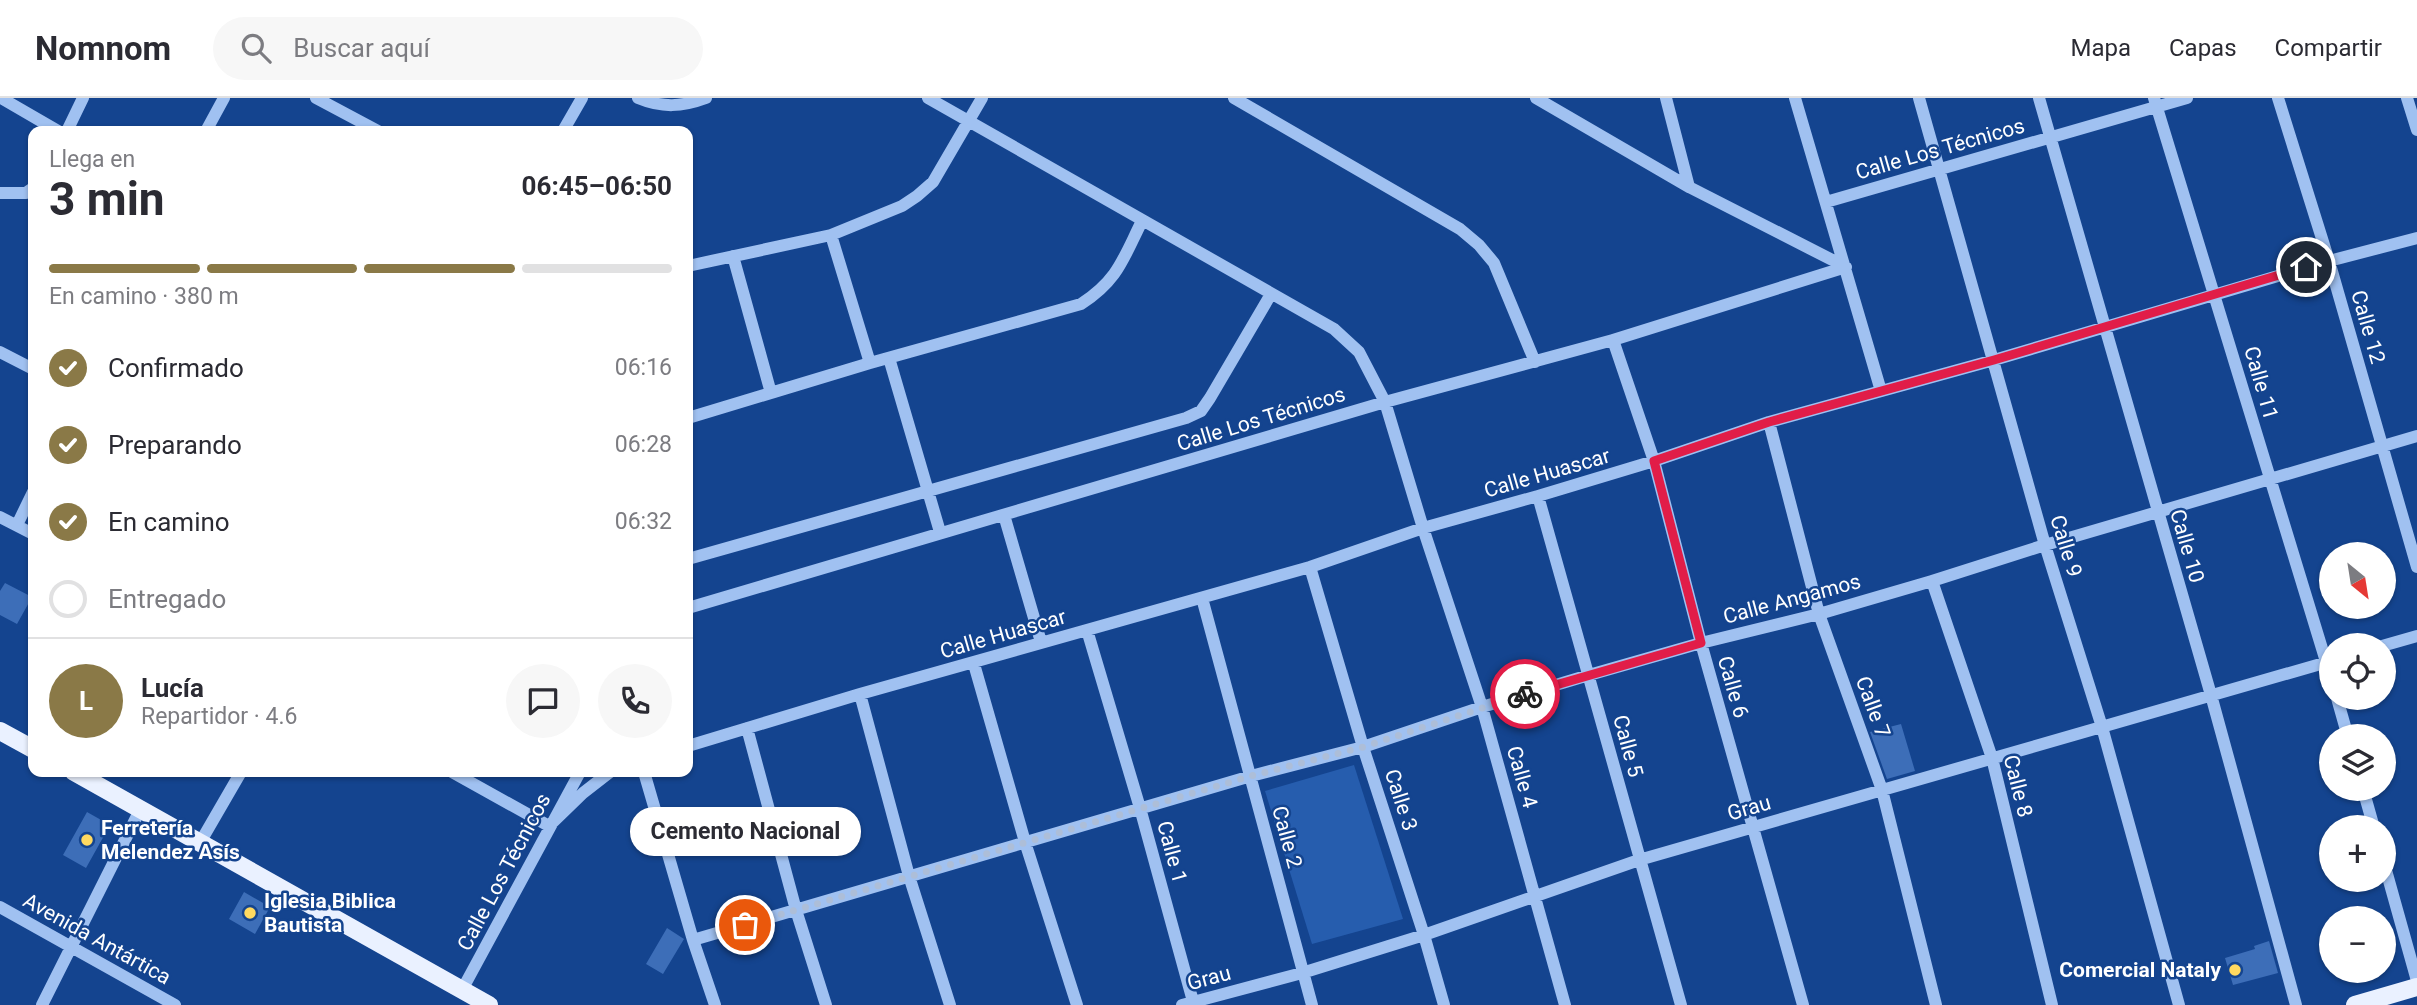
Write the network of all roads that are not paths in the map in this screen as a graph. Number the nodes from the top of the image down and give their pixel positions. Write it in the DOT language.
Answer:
graph roads {
  1 [pos="1,98"];
  2 [pos="83,98"];
  3 [pos="224,98"];
  4 [pos="316,98"];
  5 [pos="582,98"];
  6 [pos="638,98"];
  7 [pos="706,98"];
  8 [pos="928,98"];
  9 [pos="982,98"];
  10 [pos="1234,98"];
  11 [pos="1536,98"];
  12 [pos="1666,98"];
  13 [pos="1795,98"];
  14 [pos="1919,98"];
  15 [pos="2039,98"];
  16 [pos="2187,98"];
  17 [pos="2278,98"];
  18 [pos="2407,98"];
  19 [pos="2155,102"];
  20 [pos="969,121"];
  21 [pos="49,126"];
  22 [pos="69,126"];
  23 [pos="209,126"];
  24 [pos="369,126"];
  25 [pos="566,126"];
  26 [pos="2417,130"];
  27 [pos="2050,137"];
  28 [pos="1939,169"];
  29 [pos="1689,187"];
  30 [pos="0,193"];
  31 [pos="28,193"];
  32 [pos="1826,202"];
  33 [pos="1142,221"];
  34 [pos="831,235"];
  35 [pos="2417,238"];
  36 [pos="733,256"];
  37 [pos="2329,261"];
  38 [pos="693,265"];
  39 [pos="1846,267"];
  40 [pos="1271,294"];
  41 [pos="2216,294"];
  42 [pos="2106,326"];
  43 [pos="1613,340"];
  44 [pos="0,352"];
  45 [pos="889,358"];
  46 [pos="1994,360"];
  47 [pos="1535,362"];
  48 [pos="870,363"];
  49 [pos="28,366"];
  50 [pos="1881,391"];
  51 [pos="771,393"];
  52 [pos="1385,402"];
  53 [pos="693,416"];
  54 [pos="1769,422"];
  55 [pos="2417,436"];
  56 [pos="2382,445"];
  57 [pos="1654,461"];
  58 [pos="2268,478"];
  59 [pos="927,490"];
  60 [pos="1538,496"];
  61 [pos="28,502"];
  62 [pos="2157,512"];
  63 [pos="1004,516"];
  64 [pos="0,517"];
  65 [pos="17,524"];
  66 [pos="1423,527"];
  67 [pos="28,531"];
  68 [pos="940,532"];
  69 [pos="2045,545"];
  70 [pos="693,558"];
  71 [pos="1310,567"];
  72 [pos="2417,567"];
  73 [pos="1932,581"];
  74 [pos="1202,597"];
  75 [pos="693,606"];
  76 [pos="1819,614"];
  77 [pos="1087,630"];
  78 [pos="2320,633"];
  79 [pos="2417,636"];
  80 [pos="1041,642"];
  81 [pos="2396,642"];
  82 [pos="1701,643"];
  83 [pos="975,664"];
  84 [pos="2319,664"];
  85 [pos="1589,675"];
  86 [pos="860,694"];
  87 [pos="2211,695"];
  88 [pos="1482,707"];
  89 [pos="2102,727"];
  90 [pos="747,728"];
  91 [pos="0,731"];
  92 [pos="693,744"];
  93 [pos="28,746"];
  94 [pos="1363,747"];
  95 [pos="1992,758"];
  96 [pos="1251,776"];
  97 [pos="83,777"];
  98 [pos="238,777"];
  99 [pos="461,777"];
  100 [pos="577,777"];
  101 [pos="604,777"];
  102 [pos="645,777"];
  103 [pos="1882,790"];
  104 [pos="141,808"];
  105 [pos="1140,808"];
  106 [pos="549,826"];
  107 [pos="1753,828"];
  108 [pos="201,841"];
  109 [pos="1025,842"];
  110 [pos="1639,860"];
  111 [pos="909,876"];
  112 [pos="2392,892"];
  113 [pos="1536,897"];
  114 [pos="0,908"];
  115 [pos="796,910"];
  116 [pos="1424,935"];
  117 [pos="693,940"];
  118 [pos="71,946"];
  119 [pos="1302,973"];
  120 [pos="2417,981"];
  121 [pos="2417,987"];
  122 [pos="462,990"];
  123 [pos="483,1004"];
  124 [pos="1190,1004"];
  125 [pos="42,1005"];
  126 [pos="175,1005"];
  127 [pos="715,1005"];
  128 [pos="826,1005"];
  129 [pos="950,1005"];
  130 [pos="1077,1005"];
  131 [pos="1312,1005"];
  132 [pos="1444,1005"];
  133 [pos="1565,1005"];
  134 [pos="1681,1005"];
  135 [pos="1803,1005"];
  136 [pos="1936,1005"];
  137 [pos="2052,1005"];
  138 [pos="2179,1005"];
  139 [pos="2296,1005"];
  140 [pos="2355,1005"];
  1 -- 21 [label="street"];
  2 -- 22 [label="street"];
  3 -- 23 [label="street"];
  4 -- 24 [label="street"];
  5 -- 25 [label="street"];
  6 -- 7 [label="street"];
  8 -- 20 [label="street, Calle 4"];
  9 -- 20 [label="street"];
  10 -- 47 [label="street"];
  11 -- 29 [label="street"];
  12 -- 29 [label="street"];
  13 -- 32 [label="street"];
  14 -- 28 [label="street, Calle 9"];
  15 -- 27 [label="street, Calle 10"];
  16 -- 19 [label="street, Calle Los Técnicos"];
  17 -- 37 [label="street, Calle 12"];
  18 -- 26 [label="street"];
  19 -- 27 [label="street, Calle Los Técnicos"];
  19 -- 41 [label="street, Calle 11"];
  20 -- 33 [label="street, Calle 4"];
  20 -- 34 [label="street"];
  27 -- 28 [label="street, Calle Los Técnicos"];
  27 -- 42 [label="street, Calle 10"];
  28 -- 32 [label="street, Calle Los Técnicos"];
  28 -- 46 [label="street, Calle 9"];
  29 -- 39 [label="street"];
  30 -- 31 [label="street"];
  32 -- 39 [label="street"];
  33 -- 40 [label="street, Calle 4"];
  33 -- 45 [label="street"];
  34 -- 36 [label="street"];
  34 -- 48 [label="street"];
  35 -- 37 [label="street, Calle Huascar"];
  36 -- 38 [label="street"];
  36 -- 51 [label="street"];
  37 -- 41 [label="street, Calle Huascar"];
  37 -- 56 [label="street, Calle 12"];
  39 -- 43 [label="street, Calle Los Técnicos"];
  39 -- 50 [label="street"];
  40 -- 52 [label="street, Calle 4"];
  40 -- 59 [label="street"];
  41 -- 42 [label="street, Calle Huascar"];
  41 -- 58 [label="street, Calle 11"];
  42 -- 46 [label="street, Calle Huascar"];
  42 -- 62 [label="street, Calle 10"];
  43 -- 47 [label="street, Calle Los Técnicos"];
  43 -- 57 [label="street, Calle 6"];
  44 -- 49 [label="street"];
  45 -- 48 [label="street"];
  45 -- 59 [label="street"];
  46 -- 50 [label="street, Calle Huascar"];
  46 -- 69 [label="street, Calle 9"];
  47 -- 52 [label="street, Calle Los Técnicos"];
  48 -- 51 [label="street"];
  50 -- 54 [label="street, Calle Huascar"];
  51 -- 53 [label="street"];
  52 -- 63 [label="street, Calle Los Técnicos"];
  52 -- 66 [label="street, Calle 4"];
  54 -- 57 [label="street, Calle Huascar"];
  54 -- 76 [label="street, Calle 7"];
  55 -- 56 [label="street, Calle Angamos"];
  56 -- 58 [label="street, Calle Angamos"];
  56 -- 72 [label="street, Calle 12"];
  57 -- 60 [label="street, Calle Huascar"];
  57 -- 82 [label="street, Calle 6"];
  58 -- 62 [label="street, Calle Angamos"];
  58 -- 78 [label="street, Calle 11"];
  59 -- 68 [label="street"];
  59 -- 70 [label="street"];
  60 -- 66 [label="street, Calle Huascar"];
  60 -- 85 [label="street, Calle 5"];
  61 -- 65 [label="street"];
  62 -- 69 [label="street, Calle Angamos"];
  62 -- 87 [label="street, Calle 10"];
  63 -- 68 [label="street, Calle Los Técnicos"];
  63 -- 80 [label="street"];
  64 -- 65 [label="street"];
  65 -- 67 [label="street"];
  66 -- 71 [label="street, Calle Huascar"];
  66 -- 88 [label="street, Calle 4"];
  68 -- 75 [label="street, Calle Los Técnicos"];
  69 -- 73 [label="street, Calle Angamos"];
  69 -- 89 [label="street, Calle 9"];
  71 -- 74 [label="street, Calle Huascar"];
  71 -- 94 [label="street, Calle 3"];
  73 -- 76 [label="street, Calle Angamos"];
  73 -- 95 [label="street, Calle 8"];
  74 -- 77 [label="street, Calle Huascar"];
  74 -- 96 [label="street, Calle 2"];
  76 -- 82 [label="street, Calle Angamos"];
  76 -- 103 [label="street, Calle 7"];
  77 -- 80 [label="street, Calle Huascar"];
  77 -- 105 [label="street, Calle 1"];
  79 -- 81 [label="street"];
  80 -- 83 [label="street, Calle Huascar"];
  82 -- 85 [label="street, Calle Angamos"];
  82 -- 107 [label="street, Calle 6"];
  83 -- 86 [label="street, Calle Huascar"];
  83 -- 109 [label="street"];
  84 -- 87 [label="street, Grau"];
  85 -- 88 [label="street, Calle Angamos"];
  85 -- 110 [label="street, Calle 5"];
  86 -- 90 [label="street, Calle Huascar"];
  86 -- 111 [label="street"];
  87 -- 89 [label="street, Grau"];
  87 -- 139 [label="street, Calle 10"];
  88 -- 94 [label="street, Calle Angamos"];
  88 -- 113 [label="street, Calle 4"];
  89 -- 95 [label="street, Grau"];
  89 -- 138 [label="street, Calle 9"];
  90 -- 92 [label="street, Calle Huascar"];
  90 -- 115 [label="street"];
  91 -- 93 [label="main road"];
  94 -- 96 [label="street, Calle Angamos"];
  94 -- 116 [label="street, Calle 3"];
  95 -- 103 [label="street, Grau"];
  95 -- 137 [label="street, Calle 8"];
  96 -- 105 [label="street, Calle Angamos"];
  96 -- 119 [label="street, Calle 2"];
  97 -- 104 [label="main road"];
  98 -- 108 [label="street"];
  99 -- 106 [label="street"];
  100 -- 106 [label="street, Calle Los Técnicos"];
  101 -- 106 [label="street"];
  102 -- 117 [label="street"];
  103 -- 107 [label="street, Grau"];
  103 -- 136 [label="street, Calle 7"];
  104 -- 108 [label="main road"];
  104 -- 118 [label="street"];
  105 -- 109 [label="street, Calle Angamos"];
  105 -- 124 [label="street, Calle 1"];
  106 -- 122 [label="street, Calle Los Técnicos"];
  107 -- 110 [label="street, Grau"];
  107 -- 135 [label="street, Calle 6"];
  108 -- 122 [label="main road"];
  109 -- 111 [label="street, Calle Angamos"];
  109 -- 130 [label="street"];
  110 -- 113 [label="street, Grau"];
  110 -- 134 [label="street, Calle 5"];
  111 -- 115 [label="street, Calle Angamos"];
  111 -- 129 [label="street"];
  112 -- 120 [label="street"];
  113 -- 116 [label="street, Grau"];
  113 -- 133 [label="street, Calle 4"];
  114 -- 118 [label="street, Avenida Antártica"];
  115 -- 117 [label="street, Calle Angamos"];
  115 -- 128 [label="street"];
  116 -- 119 [label="street, Grau"];
  116 -- 132 [label="street, Calle 3"];
  117 -- 127 [label="street"];
  118 -- 125 [label="street"];
  118 -- 126 [label="street, Avenida Antártica"];
  119 -- 124 [label="street, Grau"];
  119 -- 131 [label="street, Calle 2"];
  121 -- 140 [label="main road"];
  122 -- 123 [label="main road"];
}
